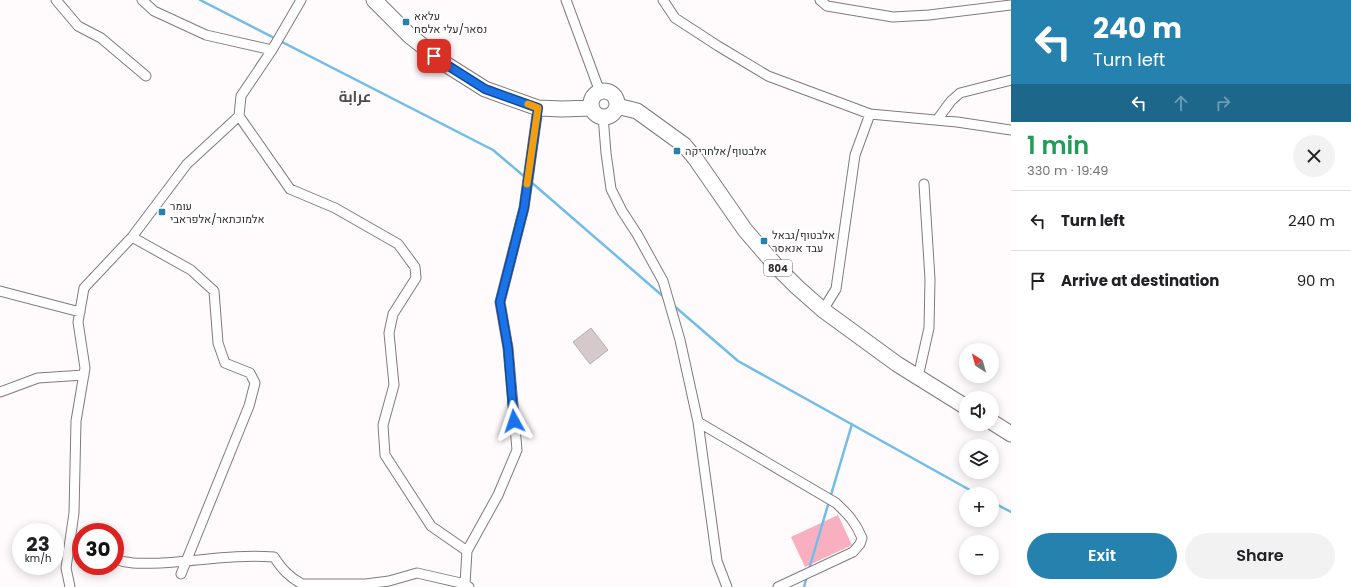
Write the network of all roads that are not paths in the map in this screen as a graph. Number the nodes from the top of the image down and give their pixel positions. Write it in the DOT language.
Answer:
graph roads {
  1 [pos="56,0"];
  2 [pos="142,0"];
  3 [pos="301,0"];
  4 [pos="374,0"];
  5 [pos="566,0"];
  6 [pos="663,0"];
  7 [pos="820,0"];
  8 [pos="1011,5"];
  9 [pos="272,50"];
  10 [pos="146,76"];
  11 [pos="1011,80"];
  12 [pos="600,92"];
  13 [pos="617,106"];
  14 [pos="538,108"];
  15 [pos="598,112"];
  16 [pos="870,114"];
  17 [pos="240,116"];
  18 [pos="937,120"];
  19 [pos="1011,130"];
  20 [pos="924,184"];
  21 [pos="132,237"];
  22 [pos="0,291"];
  23 [pos="823,310"];
  24 [pos="80,312"];
  25 [pos="84,375"];
  26 [pos="918,377"];
  27 [pos="0,392"];
  28 [pos="959,403"];
  29 [pos="698,422"];
  30 [pos="999,426"];
  31 [pos="1011,434"];
  32 [pos="71,539"];
  33 [pos="467,551"];
  34 [pos="124,562"];
  35 [pos="186,562"];
  36 [pos="181,574"];
  37 [pos="466,586"];
  38 [pos="70,587"];
  39 [pos="727,587"];
  40 [pos="778,587"];
  1 -- 10 [label="street"];
  2 -- 9 [label="street"];
  3 -- 9 [label="street"];
  4 -- 14 [label="main road"];
  5 -- 12 [label="street"];
  6 -- 16 [label="street"];
  7 -- 8 [label="street"];
  9 -- 17 [label="street"];
  11 -- 18 [label="street"];
  12 -- 13 [label="main road"];
  12 -- 15 [label="main road"];
  13 -- 15 [label="main road"];
  13 -- 23 [label="main road, 804"];
  14 -- 15 [label="main road"];
  14 -- 33 [label="street"];
  15 -- 29 [label="street"];
  16 -- 18 [label="street"];
  16 -- 23 [label="street"];
  17 -- 21 [label="street"];
  17 -- 33 [label="street"];
  18 -- 19 [label="street"];
  20 -- 26 [label="street"];
  21 -- 24 [label="street"];
  21 -- 35 [label="street"];
  22 -- 24 [label="street"];
  23 -- 26 [label="main road, 804"];
  24 -- 25 [label="street"];
  25 -- 27 [label="street"];
  25 -- 32 [label="street"];
  26 -- 28 [label="main road, 804"];
  29 -- 39 [label="street"];
  29 -- 40 [label="street"];
  30 -- 31 [label="main road"];
  32 -- 38 [label="street"];
  33 -- 37 [label="street"];
  34 -- 35 [label="street"];
  35 -- 36 [label="street"];
  35 -- 37 [label="street"];
}
